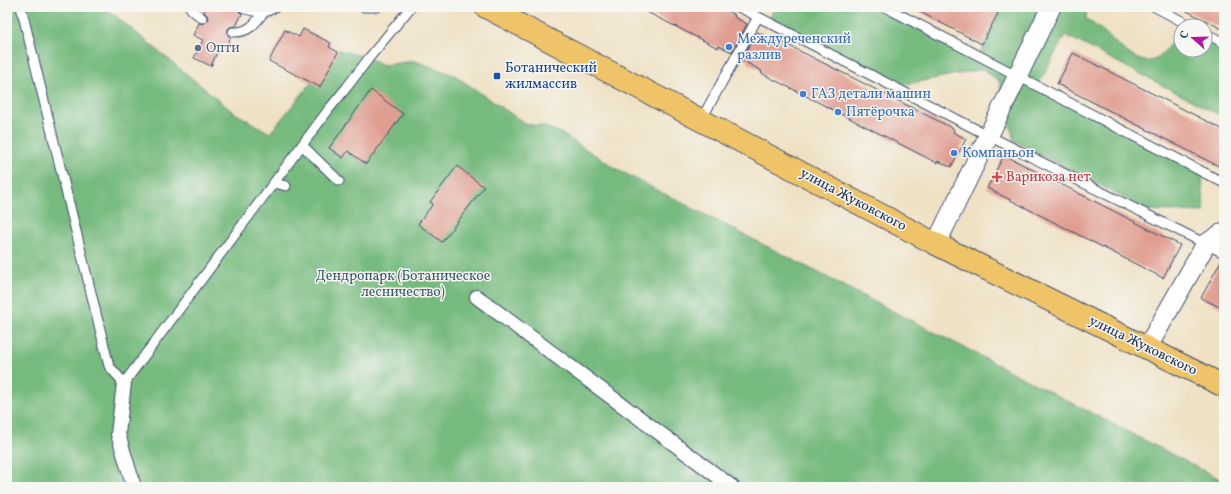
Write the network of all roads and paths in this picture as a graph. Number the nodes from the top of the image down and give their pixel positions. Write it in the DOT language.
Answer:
graph roads {
  1 [pos="21,7"];
  2 [pos="190,7"];
  3 [pos="276,7"];
  4 [pos="364,7"];
  5 [pos="377,7"];
  6 [pos="411,7"];
  7 [pos="486,7"];
  8 [pos="739,7"];
  9 [pos="885,7"];
  10 [pos="1051,7"];
  11 [pos="1155,7"];
  12 [pos="245,8"];
  13 [pos="263,13"];
  14 [pos="758,17"];
  15 [pos="202,18"];
  16 [pos="1176,18"];
  17 [pos="233,32"];
  18 [pos="1213,37"];
  19 [pos="1224,43"];
  20 [pos="1016,76"];
  21 [pos="702,120"];
  22 [pos="989,136"];
  23 [pos="302,145"];
  24 [pos="339,181"];
  25 [pos="275,183"];
  26 [pos="1224,183"];
  27 [pos="286,186"];
  28 [pos="1224,232"];
  29 [pos="936,244"];
  30 [pos="1206,244"];
  31 [pos="1224,253"];
  32 [pos="477,297"];
  33 [pos="1147,348"];
  34 [pos="124,383"];
  35 [pos="1224,386"];
  36 [pos="134,487"];
  37 [pos="732,487"];
  1 -- 34 [label="lane"];
  2 -- 15 [label="lane"];
  3 -- 13 [label="lane"];
  4 -- 5 [label="lane"];
  6 -- 23 [label="lane"];
  7 -- 21 [label="main road, улица Жуковского"];
  8 -- 14 [label="lane"];
  9 -- 20 [label="lane"];
  10 -- 20 [label="street"];
  11 -- 16 [label="lane"];
  12 -- 13 [label="lane"];
  13 -- 17 [label="lane"];
  14 -- 21 [label="lane"];
  14 -- 22 [label="lane"];
  18 -- 19 [label="lane"];
  20 -- 22 [label="street"];
  20 -- 26 [label="lane"];
  21 -- 29 [label="main road, улица Жуковского"];
  22 -- 29 [label="street"];
  22 -- 30 [label="lane"];
  23 -- 24 [label="lane"];
  23 -- 25 [label="lane"];
  25 -- 27 [label="lane"];
  25 -- 34 [label="lane"];
  28 -- 30 [label="street"];
  29 -- 33 [label="main road, улица Жуковского"];
  30 -- 31 [label="lane"];
  30 -- 33 [label="street"];
  32 -- 37 [label="street"];
  33 -- 35 [label="main road, улица Жуковского"];
  34 -- 36 [label="street"];
}
